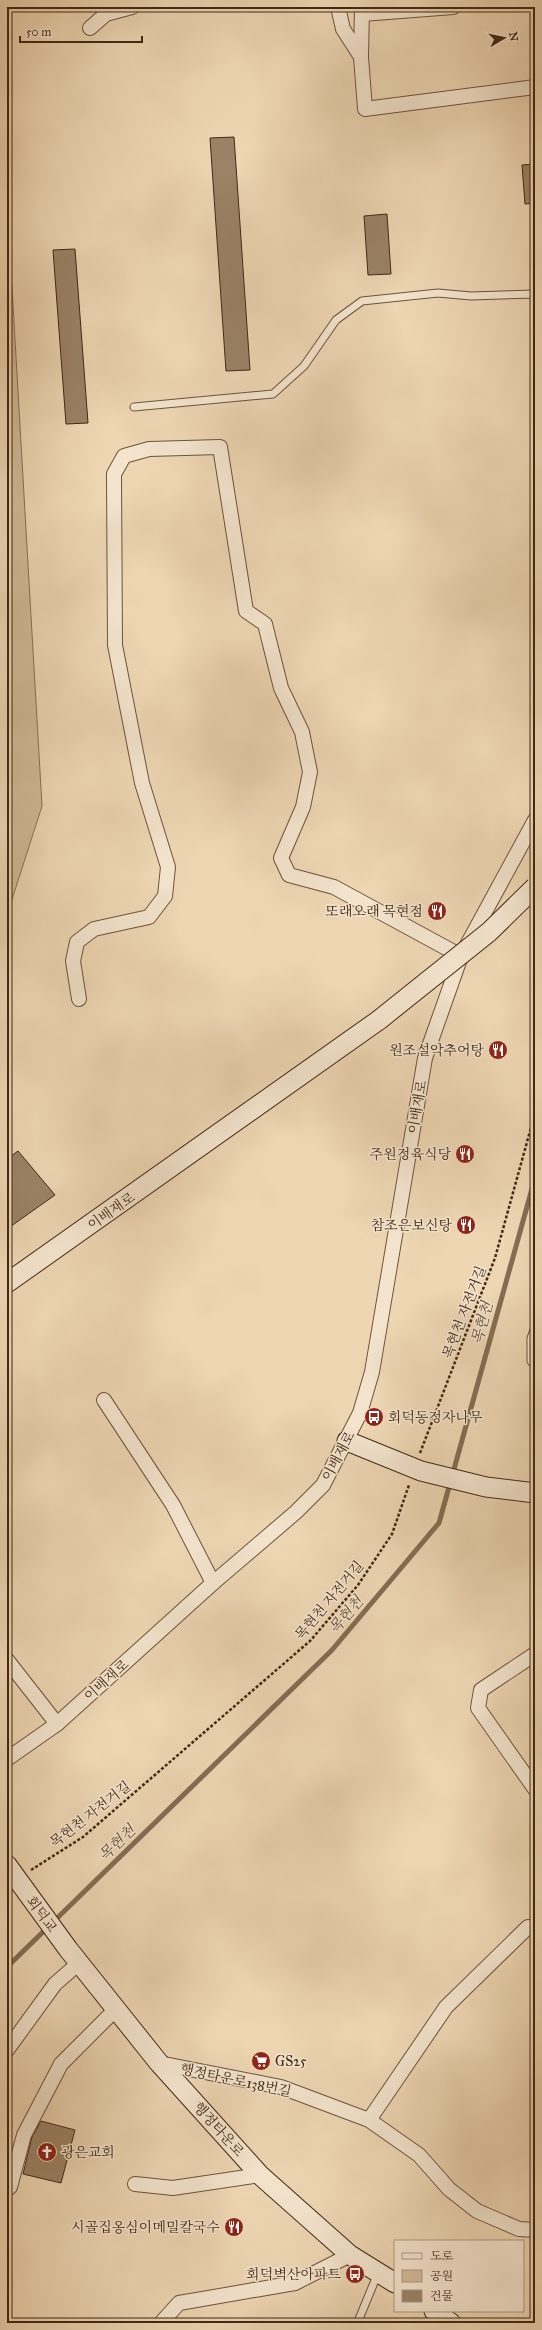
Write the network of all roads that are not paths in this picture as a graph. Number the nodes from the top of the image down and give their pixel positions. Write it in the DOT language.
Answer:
graph roads {
  1 [pos="132,7"];
  2 [pos="338,7"];
  3 [pos="453,7"];
  4 [pos="362,10"];
  5 [pos="90,28"];
  6 [pos="361,57"];
  7 [pos="535,87"];
  8 [pos="535,294"];
  9 [pos="134,407"];
  10 [pos="535,820"];
  11 [pos="535,886"];
  12 [pos="462,956"];
  13 [pos="79,999"];
  14 [pos="7,1283"];
  15 [pos="535,1328"];
  16 [pos="535,1366"];
  17 [pos="104,1400"];
  18 [pos="347,1441"];
  19 [pos="535,1493"];
  20 [pos="214,1583"];
  21 [pos="535,1654"];
  22 [pos="7,1660"];
  23 [pos="57,1724"];
  24 [pos="7,1759"];
  25 [pos="535,1789"];
  26 [pos="11,1872"];
  27 [pos="528,1927"];
  28 [pos="74,1956"];
  29 [pos="116,2009"];
  30 [pos="7,2050"];
  31 [pos="159,2063"];
  32 [pos="369,2120"];
  33 [pos="260,2175"];
  34 [pos="135,2184"];
  35 [pos="7,2189"];
  36 [pos="535,2230"];
  37 [pos="350,2255"];
  38 [pos="378,2271"];
  39 [pos="394,2282"];
  40 [pos="435,2312"];
  41 [pos="161,2323"];
  42 [pos="360,2323"];
  43 [pos="451,2323"];
  1 -- 5 [label="street"];
  2 -- 6 [label="street"];
  3 -- 4 [label="street"];
  4 -- 6 [label="street"];
  6 -- 7 [label="street"];
  8 -- 9 [label="lane"];
  10 -- 12 [label="street, 이배재로"];
  11 -- 14 [label="street, 이배재로, bridge"];
  12 -- 13 [label="street"];
  12 -- 18 [label="street, 이배재로"];
  15 -- 16 [label="lane"];
  17 -- 20 [label="street"];
  18 -- 19 [label="street"];
  18 -- 20 [label="street, 이배재로"];
  20 -- 23 [label="street, 이배재로"];
  21 -- 25 [label="street"];
  22 -- 23 [label="street"];
  23 -- 24 [label="street, 이배재로"];
  26 -- 28 [label="street, 회덕교"];
  27 -- 32 [label="street"];
  28 -- 29 [label="street, 행정타운로"];
  28 -- 30 [label="street"];
  29 -- 31 [label="street, 행정타운로"];
  29 -- 35 [label="street"];
  31 -- 32 [label="street, 행정타운로138번길"];
  31 -- 33 [label="street, 행정타운로"];
  32 -- 36 [label="street, 행정타운로138번길"];
  33 -- 34 [label="street"];
  33 -- 37 [label="street, 행정타운로"];
  37 -- 38 [label="street, 행정타운로"];
  37 -- 41 [label="street"];
  38 -- 39 [label="street, 행정타운로"];
  38 -- 42 [label="lane"];
  40 -- 43 [label="street"];
}
